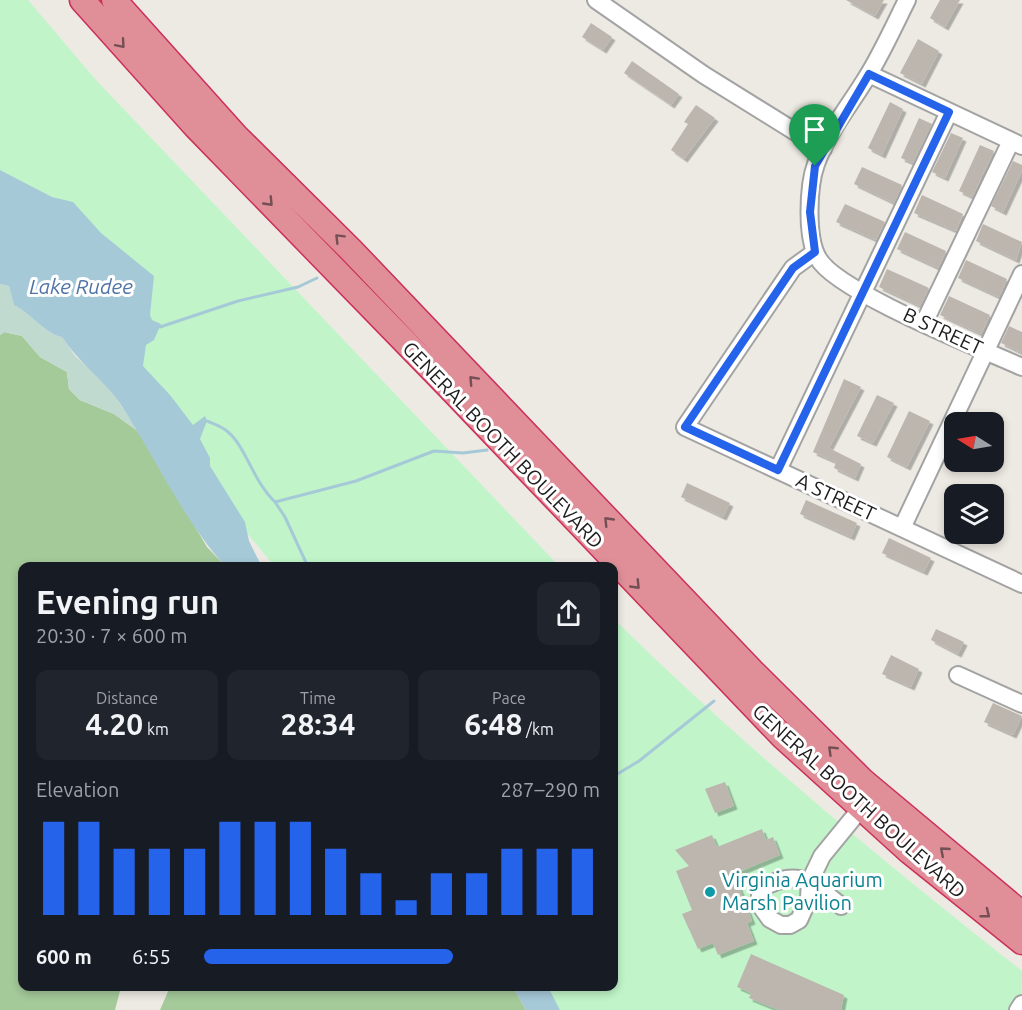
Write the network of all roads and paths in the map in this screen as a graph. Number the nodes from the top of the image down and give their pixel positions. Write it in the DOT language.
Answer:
graph roads {
  1 [pos="82,0"];
  2 [pos="114,0"];
  3 [pos="596,0"];
  4 [pos="907,0"];
  5 [pos="869,74"];
  6 [pos="949,112"];
  7 [pos="1016,144"];
  8 [pos="822,149"];
  9 [pos="244,160"];
  10 [pos="815,252"];
  11 [pos="1022,274"];
  12 [pos="865,294"];
  13 [pos="924,323"];
  14 [pos="986,350"];
  15 [pos="1022,368"];
  16 [pos="778,470"];
  17 [pos="902,528"];
  18 [pos="615,562"];
  19 [pos="618,565"];
  20 [pos="1022,584"];
  21 [pos="958,675"];
  22 [pos="1022,704"];
  23 [pos="868,800"];
  24 [pos="841,906"];
  25 [pos="1022,914"];
  26 [pos="1022,942"];
  27 [pos="1022,1004"];
  28 [pos="1018,1010"];
  1 -- 9 [label="highway, GENERAL BOOTH BOULEVARD, one-way"];
  2 -- 9 [label="highway, GENERAL BOOTH BOULEVARD"];
  3 -- 8 [label="street"];
  4 -- 5 [label="street"];
  5 -- 6 [label="street"];
  5 -- 8 [label="street"];
  6 -- 7 [label="street"];
  6 -- 12 [label="street"];
  7 -- 13 [label="street"];
  8 -- 10 [label="street"];
  9 -- 18 [label="highway, GENERAL BOOTH BOULEVARD"];
  10 -- 12 [label="street, B STREET"];
  10 -- 16 [label="street, A STREET"];
  11 -- 14 [label="street"];
  12 -- 13 [label="street, B STREET"];
  12 -- 16 [label="street"];
  13 -- 14 [label="street, B STREET"];
  14 -- 15 [label="street, B STREET"];
  14 -- 17 [label="street"];
  16 -- 17 [label="street, A STREET"];
  17 -- 20 [label="street, A STREET"];
  19 -- 23 [label="highway, GENERAL BOOTH BOULEVARD"];
  21 -- 22 [label="street"];
  23 -- 24 [label="street"];
  25 -- 23 [label="highway, GENERAL BOOTH BOULEVARD, one-way"];
  23 -- 26 [label="highway, GENERAL BOOTH BOULEVARD, one-way"];
  27 -- 28 [label="street"];
}
